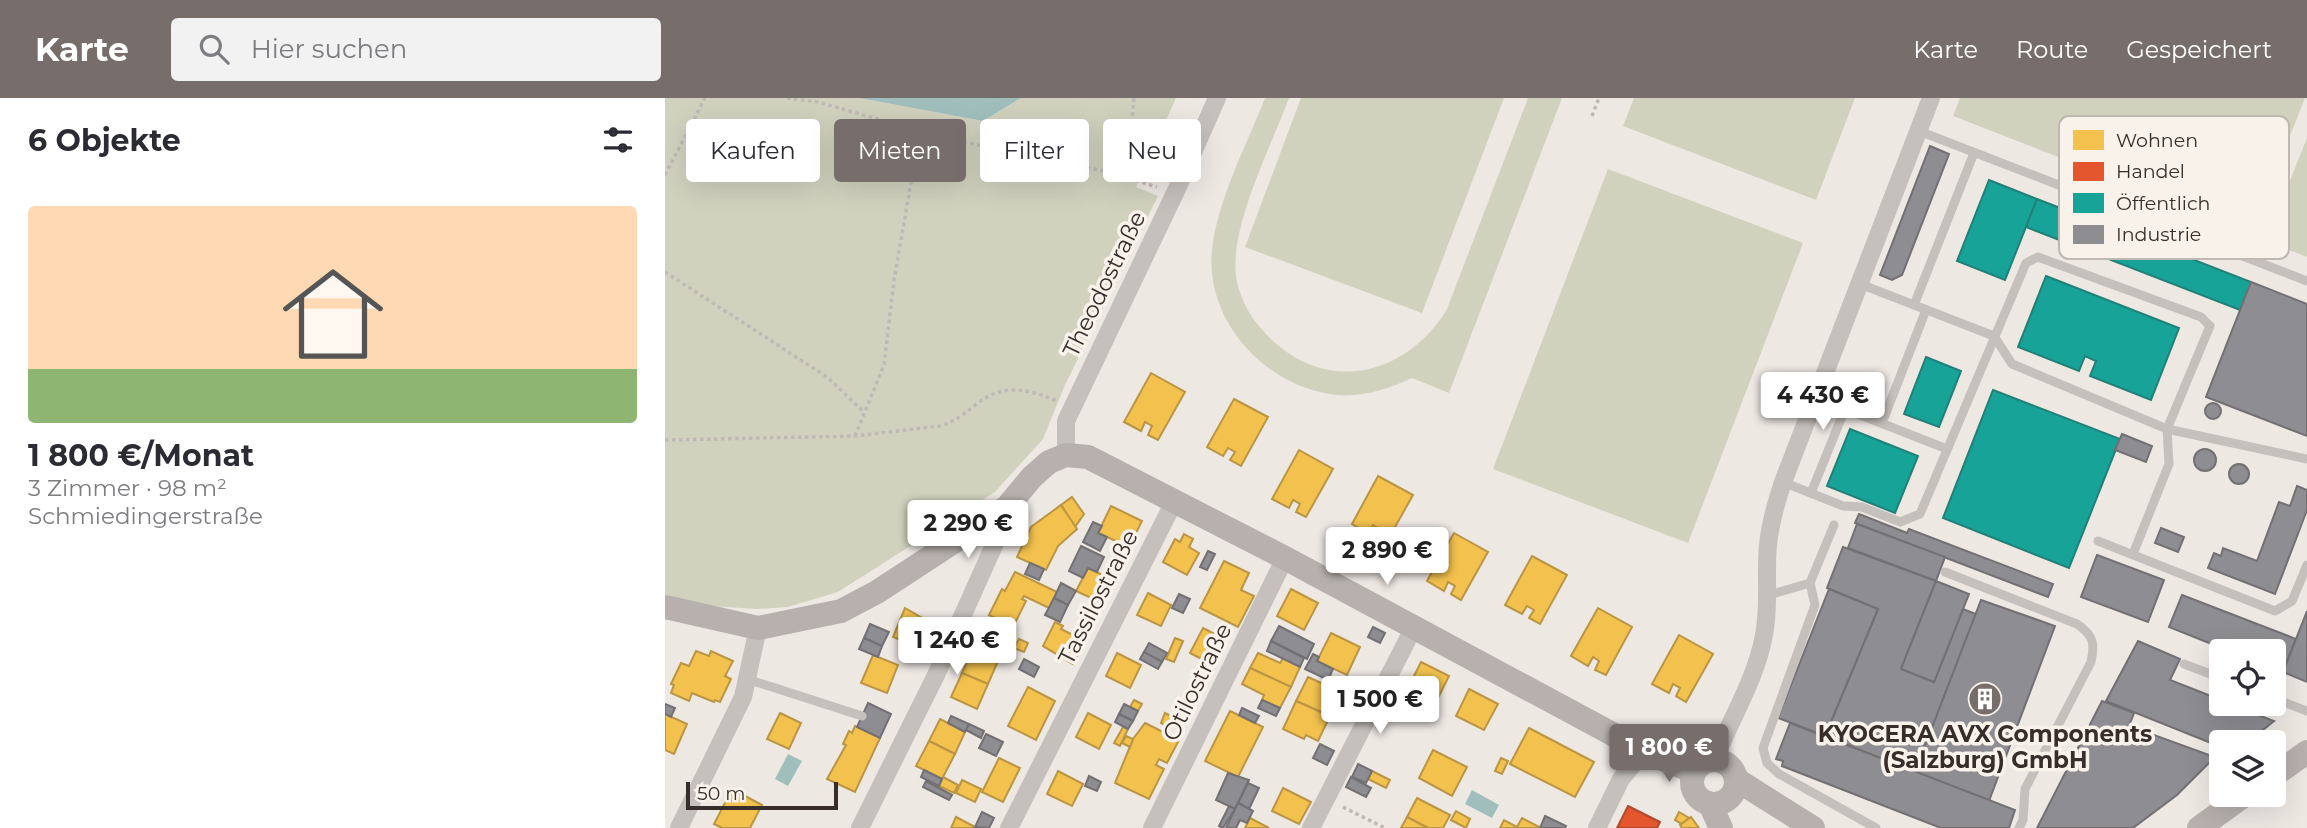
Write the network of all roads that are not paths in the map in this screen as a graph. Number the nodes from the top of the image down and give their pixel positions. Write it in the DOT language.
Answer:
graph roads {
  1 [pos="1217,98"];
  2 [pos="1931,98"];
  3 [pos="1919,131"];
  4 [pos="1974,153"];
  5 [pos="2059,186"];
  6 [pos="2250,259"];
  7 [pos="2307,281"];
  8 [pos="1860,284"];
  9 [pos="1915,305"];
  10 [pos="1926,310"];
  11 [pos="1994,336"];
  12 [pos="1882,423"];
  13 [pos="2167,429"];
  14 [pos="1947,449"];
  15 [pos="1066,456"];
  16 [pos="2307,459"];
  17 [pos="1783,482"];
  18 [pos="1811,493"];
  19 [pos="1175,500"];
  20 [pos="1007,507"];
  21 [pos="1834,525"];
  22 [pos="2098,541"];
  23 [pos="2133,555"];
  24 [pos="1285,558"];
  25 [pos="2307,565"];
  26 [pos="1945,572"];
  27 [pos="1809,583"];
  28 [pos="1769,595"];
  29 [pos="665,607"];
  30 [pos="1414,627"];
  31 [pos="758,628"];
  32 [pos="2184,664"];
  33 [pos="2209,673"];
  34 [pos="747,679"];
  35 [pos="2286,703"];
  36 [pos="2307,711"];
  37 [pos="862,716"];
  38 [pos="1644,751"];
  39 [pos="2307,752"];
  40 [pos="1715,759"];
  41 [pos="2286,767"];
  42 [pos="1693,772"];
  43 [pos="1737,780"];
  44 [pos="1710,804"];
  45 [pos="2228,807"];
  46 [pos="679,828"];
  47 [pos="860,828"];
  48 [pos="1009,828"];
  49 [pos="1152,828"];
  50 [pos="1311,828"];
  51 [pos="1597,828"];
  52 [pos="1721,828"];
  53 [pos="1813,828"];
  54 [pos="1876,828"];
  55 [pos="2019,828"];
  56 [pos="2199,828"];
  1 -- 15 [label="street, Theodostraße"];
  2 -- 3 [label="street"];
  3 -- 4 [label="lane"];
  3 -- 8 [label="street"];
  4 -- 5 [label="lane"];
  4 -- 9 [label="lane"];
  6 -- 7 [label="lane"];
  8 -- 9 [label="lane"];
  8 -- 17 [label="street"];
  9 -- 10 [label="lane"];
  10 -- 11 [label="lane"];
  10 -- 12 [label="lane"];
  11 -- 13 [label="lane"];
  11 -- 13 [label="lane"];
  11 -- 14 [label="lane"];
  12 -- 14 [label="lane"];
  12 -- 18 [label="lane"];
  13 -- 16 [label="lane"];
  13 -- 23 [label="lane"];
  14 -- 18 [label="lane"];
  15 -- 19 [label="street"];
  15 -- 20 [label="street"];
  17 -- 18 [label="lane"];
  17 -- 28 [label="street"];
  19 -- 24 [label="street"];
  19 -- 48 [label="street, Tassilostraße"];
  20 -- 31 [label="street"];
  20 -- 47 [label="street"];
  21 -- 27 [label="lane"];
  22 -- 23 [label="lane"];
  23 -- 25 [label="lane"];
  24 -- 30 [label="street"];
  24 -- 49 [label="street, Otilostraße"];
  26 -- 55 [label="lane"];
  27 -- 28 [label="lane"];
  27 -- 54 [label="lane"];
  28 -- 40 [label="street"];
  29 -- 31 [label="street"];
  30 -- 38 [label="street"];
  30 -- 50 [label="street"];
  31 -- 34 [label="street"];
  32 -- 33 [label="lane"];
  34 -- 37 [label="lane"];
  34 -- 46 [label="street"];
  35 -- 36 [label="lane"];
  38 -- 42 [label="street"];
  38 -- 51 [label="street"];
  39 -- 41 [label="street"];
  40 -- 42 [label="street"];
  40 -- 43 [label="street"];
  42 -- 44 [label="street"];
  43 -- 44 [label="street"];
  43 -- 53 [label="street"];
  44 -- 52 [label="street"];
  45 -- 56 [label="street"];
}
